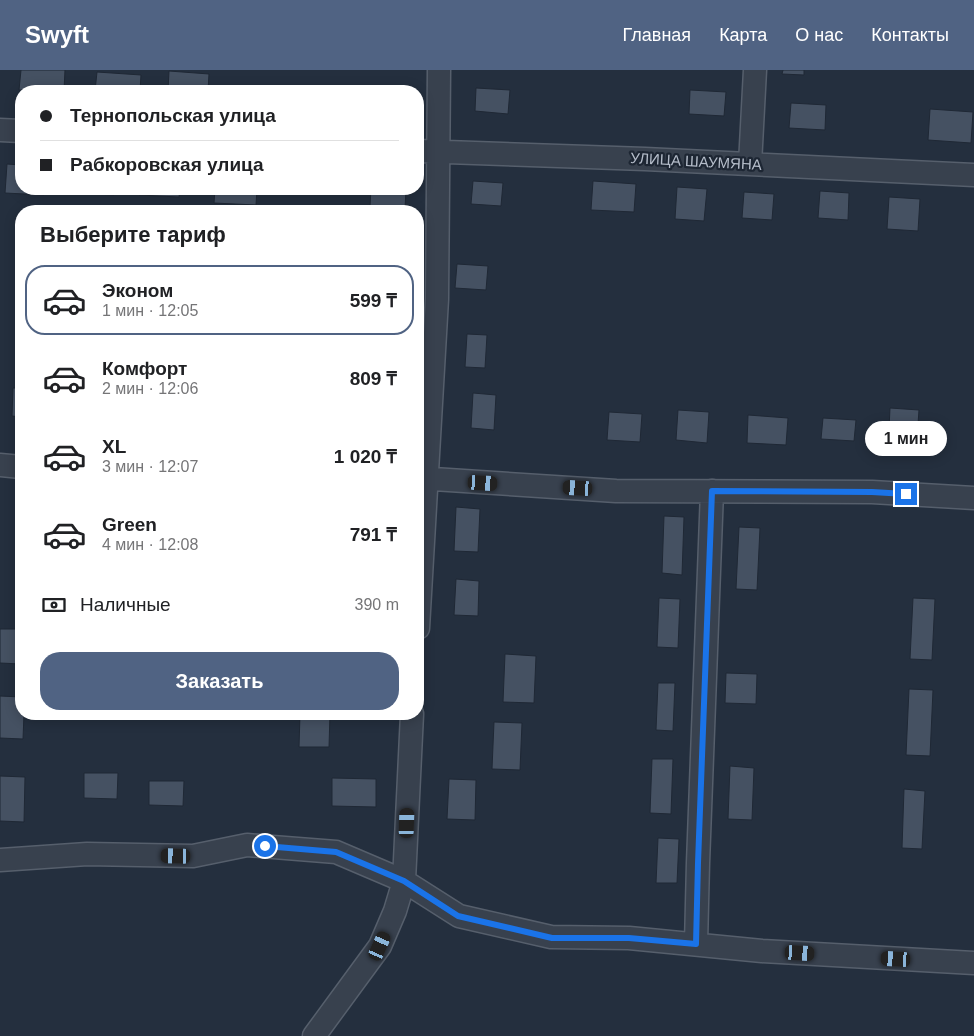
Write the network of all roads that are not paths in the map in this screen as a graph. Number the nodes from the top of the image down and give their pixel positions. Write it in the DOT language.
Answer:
graph roads {
  1 [pos="439,70"];
  2 [pos="755,70"];
  3 [pos="0,130"];
  4 [pos="15,131"];
  5 [pos="428,152"];
  6 [pos="750,164"];
  7 [pos="974,175"];
  8 [pos="424,455"];
  9 [pos="0,465"];
  10 [pos="15,466"];
  11 [pos="424,479"];
  12 [pos="712,491"];
  13 [pos="974,498"];
  14 [pos="412,720"];
  15 [pos="0,860"];
  16 [pos="404,881"];
  17 [pos="696,944"];
  18 [pos="974,963"];
  19 [pos="314,1036"];
  1 -- 5 [label="street"];
  2 -- 6 [label="street"];
  3 -- 4 [label="street"];
  5 -- 6 [label="street, УЛИЦА ШАУМЯНА"];
  5 -- 8 [label="street"];
  6 -- 7 [label="street, УЛИЦА ШАУМЯНА"];
  9 -- 10 [label="street"];
  11 -- 12 [label="street"];
  12 -- 13 [label="street"];
  12 -- 17 [label="street"];
  14 -- 16 [label="street"];
  15 -- 16 [label="street"];
  16 -- 17 [label="street"];
  16 -- 19 [label="street"];
  17 -- 18 [label="street"];
}
